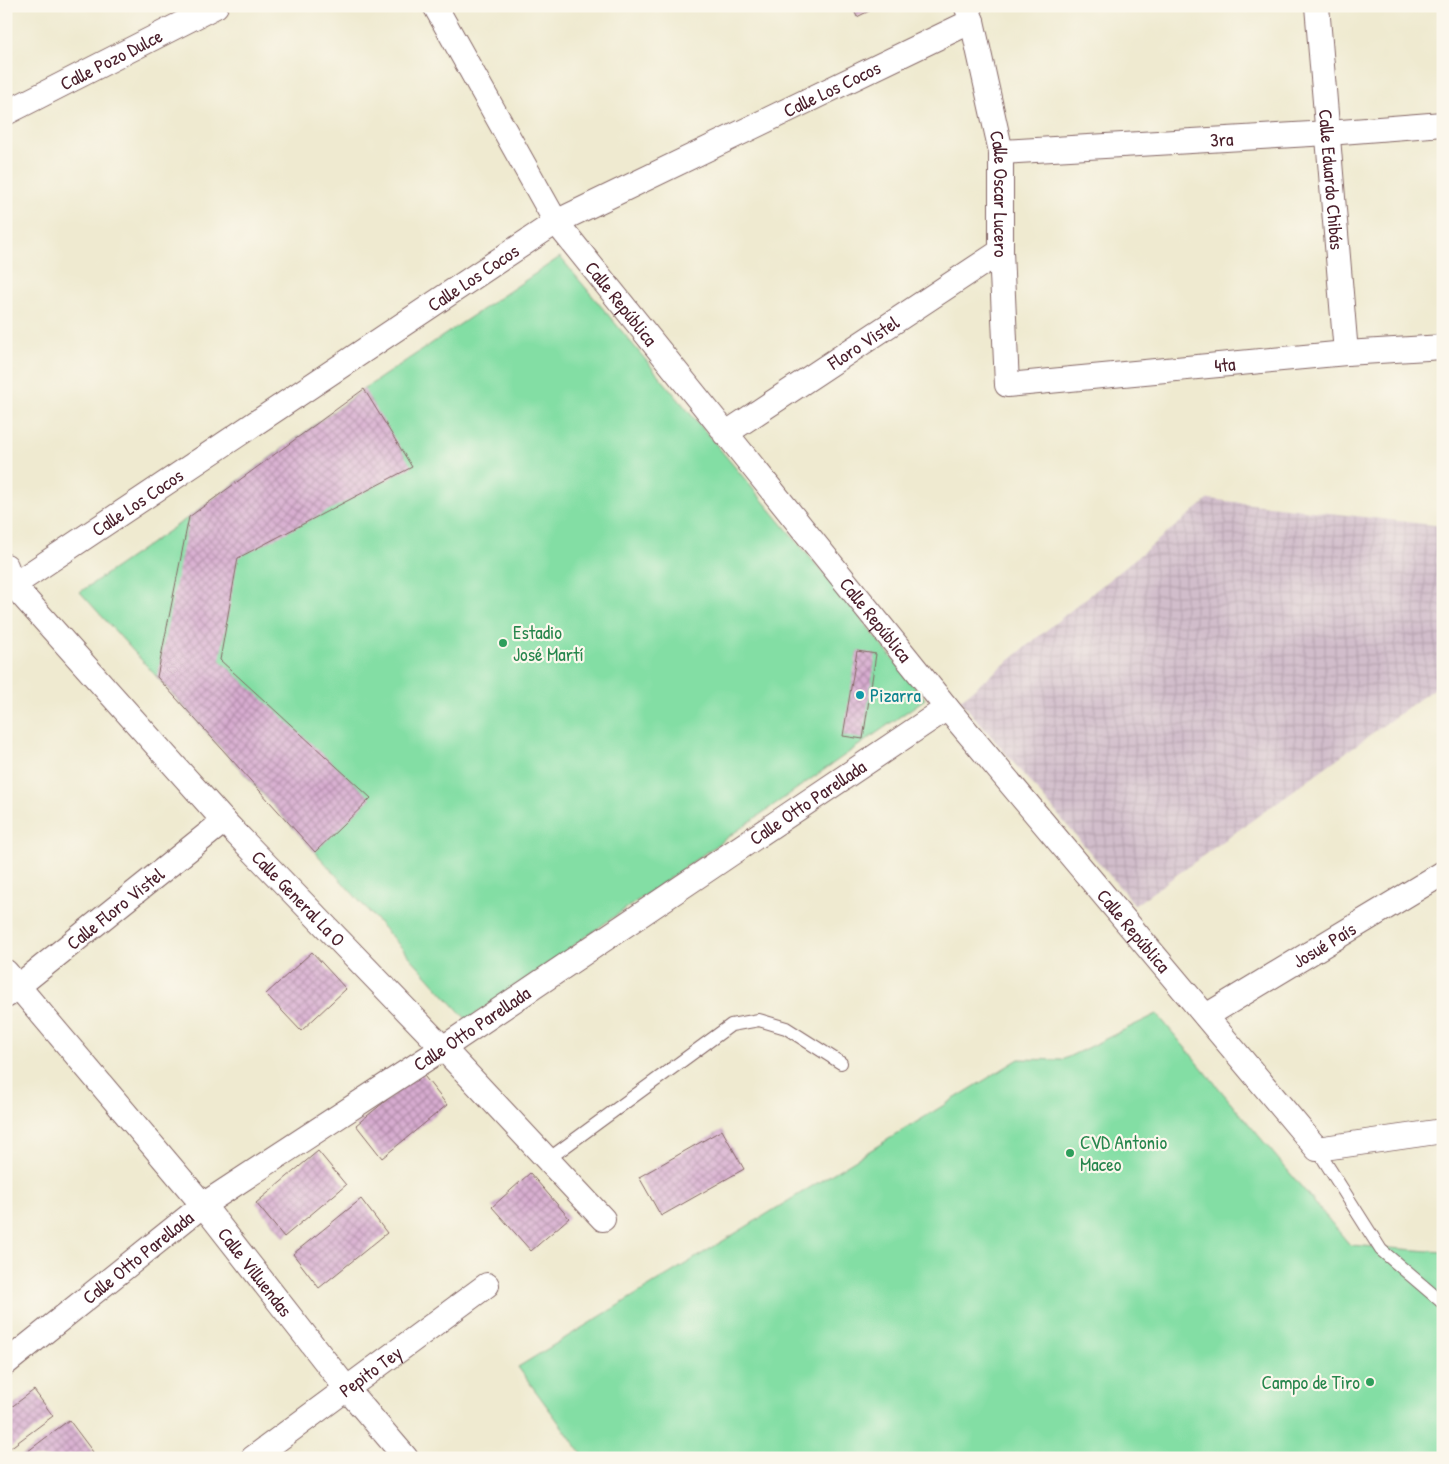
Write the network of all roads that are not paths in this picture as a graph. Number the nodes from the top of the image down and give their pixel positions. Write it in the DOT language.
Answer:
graph roads {
  1 [pos="216,6"];
  2 [pos="435,6"];
  3 [pos="1317,6"];
  4 [pos="969,14"];
  5 [pos="6,113"];
  6 [pos="1443,124"];
  7 [pos="1328,133"];
  8 [pos="1002,152"];
  9 [pos="556,222"];
  10 [pos="1001,251"];
  11 [pos="1443,347"];
  12 [pos="1346,353"];
  13 [pos="1007,385"];
  14 [pos="726,434"];
  15 [pos="8,580"];
  16 [pos="947,708"];
  17 [pos="224,821"];
  18 [pos="1443,873"];
  19 [pos="10,985"];
  20 [pos="1206,1016"];
  21 [pos="443,1048"];
  22 [pos="840,1063"];
  23 [pos="1443,1130"];
  24 [pos="1317,1148"];
  25 [pos="547,1160"];
  26 [pos="203,1205"];
  27 [pos="603,1219"];
  28 [pos="487,1285"];
  29 [pos="1443,1303"];
  30 [pos="6,1362"];
  31 [pos="346,1389"];
  32 [pos="253,1458"];
  33 [pos="406,1458"];
  1 -- 5 [label="street, Calle Pozo Dulce"];
  2 -- 9 [label="street, Calle República"];
  3 -- 7 [label="street, Calle Eduardo Chibás"];
  4 -- 8 [label="street, Calle Oscar Lucero"];
  4 -- 9 [label="street, Calle Los Cocos"];
  6 -- 7 [label="street, 3ra"];
  7 -- 8 [label="street, 3ra"];
  7 -- 12 [label="street, Calle Eduardo Chibás"];
  8 -- 10 [label="street, Calle Oscar Lucero"];
  9 -- 14 [label="street, Calle República"];
  9 -- 15 [label="street, Calle Los Cocos"];
  10 -- 13 [label="street, Calle Oscar Lucero"];
  10 -- 14 [label="street, Floro Vistel"];
  11 -- 12 [label="street, 4ta"];
  12 -- 13 [label="street, 4ta"];
  14 -- 16 [label="street, Calle República"];
  15 -- 17 [label="street, Calle General La O"];
  16 -- 20 [label="street, Calle República"];
  16 -- 21 [label="street, Calle Otto Parellada"];
  17 -- 19 [label="street, Calle Floro Vistel"];
  17 -- 21 [label="street, Calle General La O"];
  18 -- 20 [label="street, Josué País"];
  19 -- 26 [label="street, Calle Villuendas"];
  20 -- 24 [label="street, Calle República"];
  21 -- 25 [label="street, Calle General La O"];
  21 -- 26 [label="street, Calle Otto Parellada"];
  22 -- 25 [label="lane"];
  23 -- 24 [label="street"];
  24 -- 29 [label="lane"];
  25 -- 27 [label="street, Calle General La O"];
  26 -- 30 [label="street, Calle Otto Parellada"];
  26 -- 31 [label="street, Calle Villuendas"];
  28 -- 31 [label="street, Pepito Tey"];
  31 -- 32 [label="street, Pepito Tey"];
  31 -- 33 [label="street, Calle Villuendas"];
}
